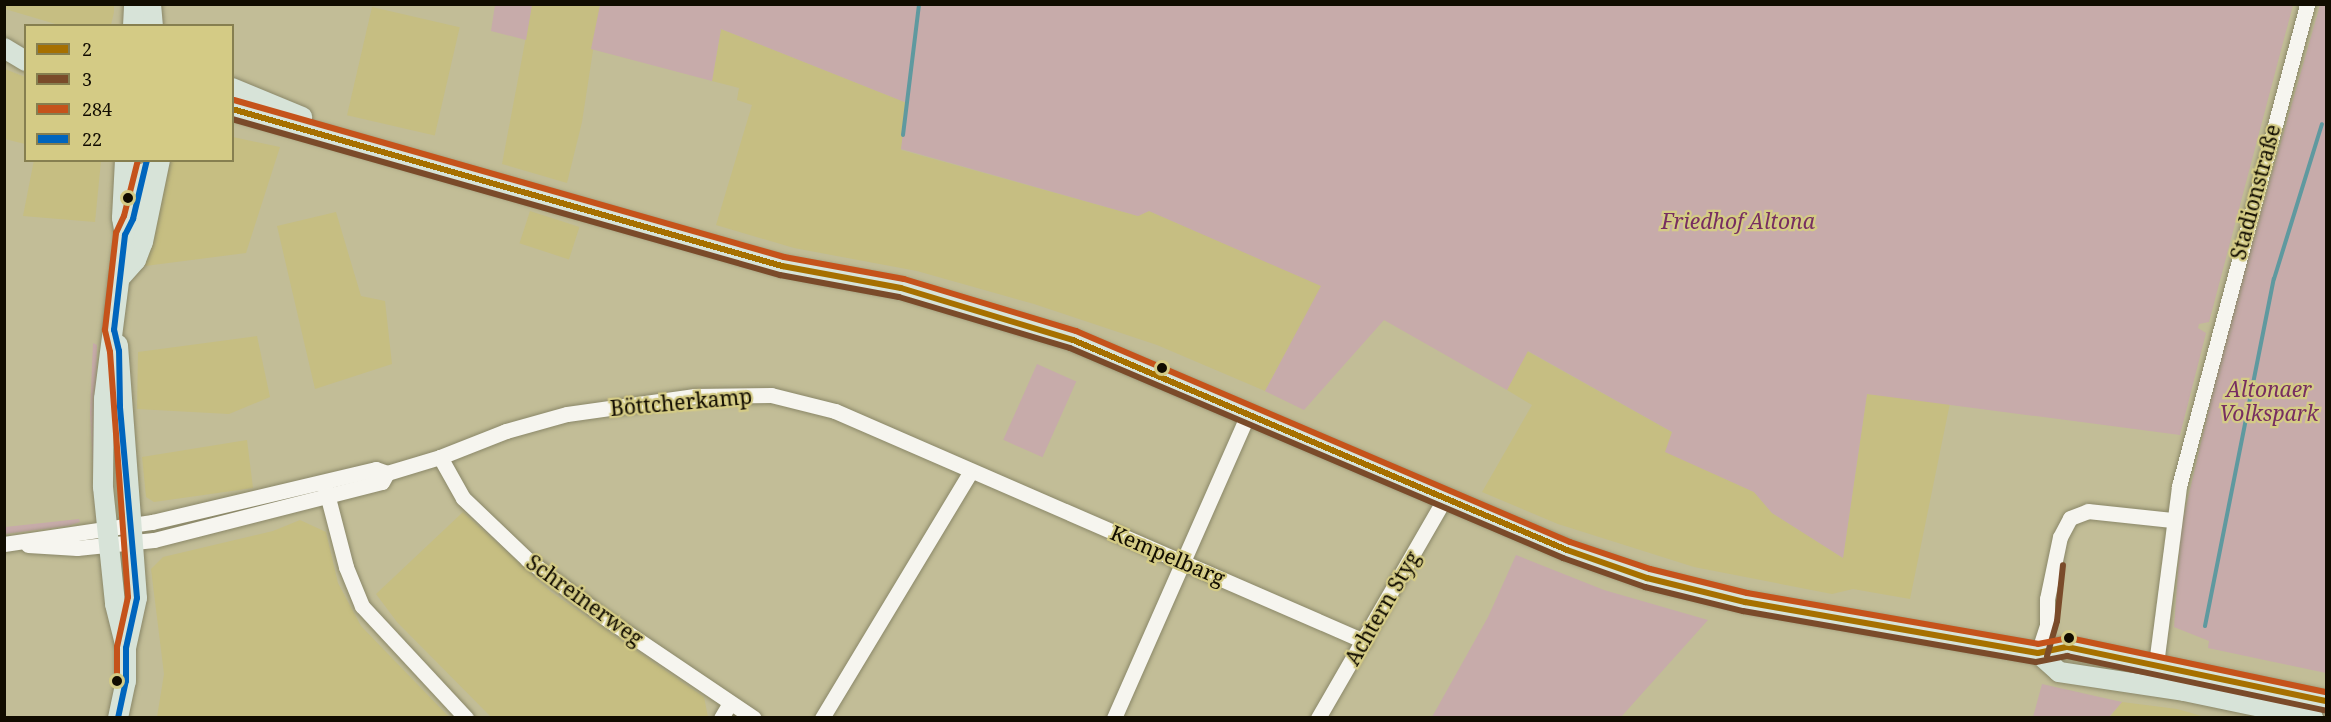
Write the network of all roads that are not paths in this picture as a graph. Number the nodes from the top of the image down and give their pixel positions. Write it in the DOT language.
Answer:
graph roads {
  1 [pos="134,4"];
  2 [pos="151,4"];
  3 [pos="2307,4"];
  4 [pos="133,24"];
  5 [pos="153,24"];
  6 [pos="4,40"];
  7 [pos="24,45"];
  8 [pos="4,48"];
  9 [pos="24,60"];
  10 [pos="234,89"];
  11 [pos="234,110"];
  12 [pos="355,143"];
  13 [pos="125,162"];
  14 [pos="147,162"];
  15 [pos="160,162"];
  16 [pos="125,235"];
  17 [pos="119,279"];
  18 [pos="114,330"];
  19 [pos="1249,412"];
  20 [pos="440,458"];
  21 [pos="971,471"];
  22 [pos="387,473"];
  23 [pos="323,481"];
  24 [pos="328,498"];
  25 [pos="1445,498"];
  26 [pos="2172,520"];
  27 [pos="131,534"];
  28 [pos="109,536"];
  29 [pos="6,544"];
  30 [pos="1183,561"];
  31 [pos="1364,641"];
  32 [pos="126,648"];
  33 [pos="2038,653"];
  34 [pos="2155,664"];
  35 [pos="2153,687"];
  36 [pos="2326,701"];
  37 [pos="730,703"];
  38 [pos="118,717"];
  39 [pos="466,717"];
  40 [pos="720,717"];
  41 [pos="754,717"];
  42 [pos="822,717"];
  43 [pos="1114,717"];
  44 [pos="1318,717"];
  45 [pos="2313,717"];
  1 -- 4 [label="main road"];
  2 -- 5 [label="main road"];
  3 -- 26 [label="street, Stadionstraße"];
  6 -- 7 [label="main road"];
  8 -- 9 [label="main road"];
  10 -- 12 [label="main road"];
  11 -- 12 [label="main road"];
  12 -- 19 [label="main road"];
  13 -- 16 [label="main road"];
  14 -- 16 [label="main road"];
  15 -- 17 [label="main road"];
  16 -- 17 [label="main road"];
  17 -- 18 [label="main road"];
  18 -- 27 [label="main road"];
  18 -- 28 [label="main road"];
  19 -- 25 [label="main road"];
  19 -- 30 [label="street"];
  20 -- 21 [label="street, Böttcherkamp"];
  20 -- 22 [label="street, Böttcherkamp"];
  20 -- 37 [label="street, Schreinerweg"];
  21 -- 30 [label="street, Kempelbarg"];
  21 -- 42 [label="street"];
  22 -- 23 [label="street, Böttcherkamp"];
  22 -- 24 [label="street, Böttcherkamp"];
  23 -- 24 [label="street"];
  23 -- 27 [label="street, Böttcherkamp"];
  24 -- 27 [label="street, Böttcherkamp"];
  24 -- 39 [label="street"];
  25 -- 31 [label="street, Achtern Styg"];
  25 -- 33 [label="main road"];
  26 -- 33 [label="street"];
  26 -- 34 [label="street, Stadionstraße"];
  27 -- 28 [label="street, Böttcherkamp"];
  27 -- 32 [label="main road"];
  28 -- 29 [label="street, Böttcherkamp"];
  28 -- 32 [label="main road"];
  30 -- 31 [label="street, Kempelbarg"];
  30 -- 43 [label="street"];
  31 -- 44 [label="street, Achtern Styg"];
  32 -- 38 [label="main road"];
  33 -- 34 [label="main road"];
  33 -- 35 [label="main road"];
  34 -- 35 [label="street, Stadionstraße"];
  34 -- 36 [label="main road"];
  35 -- 45 [label="main road"];
  37 -- 40 [label="street"];
  37 -- 41 [label="street, Schreinerweg"];
}
